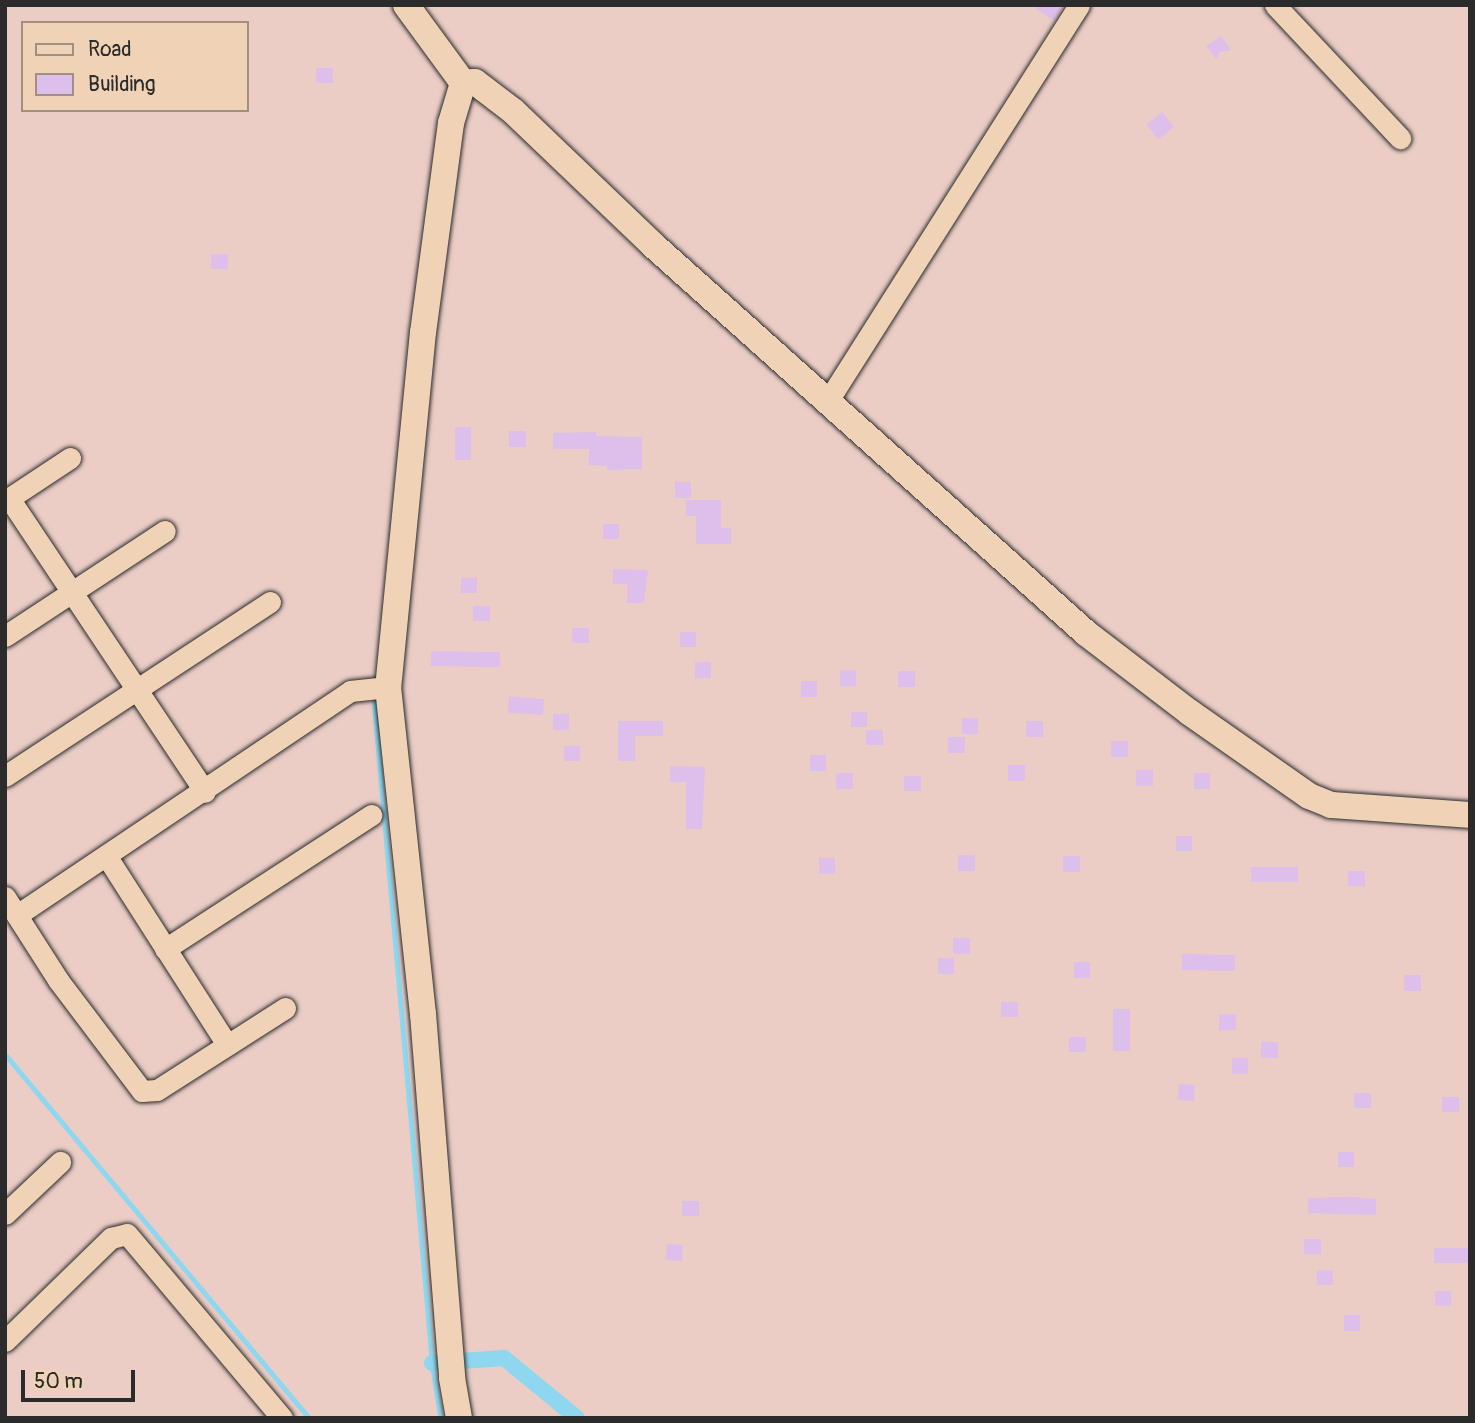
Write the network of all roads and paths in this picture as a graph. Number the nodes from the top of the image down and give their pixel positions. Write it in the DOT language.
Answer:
graph roads {
  1 [pos="406,5"];
  2 [pos="1079,5"];
  3 [pos="1275,5"];
  4 [pos="463,83"];
  5 [pos="1400,138"];
  6 [pos="830,399"];
  7 [pos="70,458"];
  8 [pos="7,500"];
  9 [pos="165,531"];
  10 [pos="71,592"];
  11 [pos="270,602"];
  12 [pos="5,636"];
  13 [pos="377,686"];
  14 [pos="137,692"];
  15 [pos="5,776"];
  16 [pos="205,792"];
  17 [pos="371,815"];
  18 [pos="1470,816"];
  19 [pos="107,858"];
  20 [pos="11,906"];
  21 [pos="165,949"];
  22 [pos="285,1008"];
  23 [pos="227,1045"];
  24 [pos="60,1162"];
  25 [pos="5,1214"];
  26 [pos="5,1340"];
  27 [pos="282,1418"];
  28 [pos="459,1418"];
  1 -- 4 [label="main road"];
  2 -- 6 [label="street"];
  3 -- 5 [label="street"];
  4 -- 6 [label="main road"];
  4 -- 13 [label="main road"];
  6 -- 18 [label="main road"];
  7 -- 8 [label="street"];
  8 -- 10 [label="street"];
  9 -- 10 [label="street"];
  10 -- 12 [label="street"];
  10 -- 14 [label="street"];
  11 -- 14 [label="street"];
  13 -- 16 [label="street"];
  13 -- 28 [label="main road"];
  14 -- 15 [label="street"];
  14 -- 16 [label="street"];
  16 -- 19 [label="street"];
  17 -- 21 [label="street"];
  19 -- 20 [label="street"];
  19 -- 21 [label="street"];
  20 -- 23 [label="street"];
  21 -- 23 [label="street"];
  22 -- 23 [label="street"];
  24 -- 25 [label="street"];
  26 -- 27 [label="street"];
}
